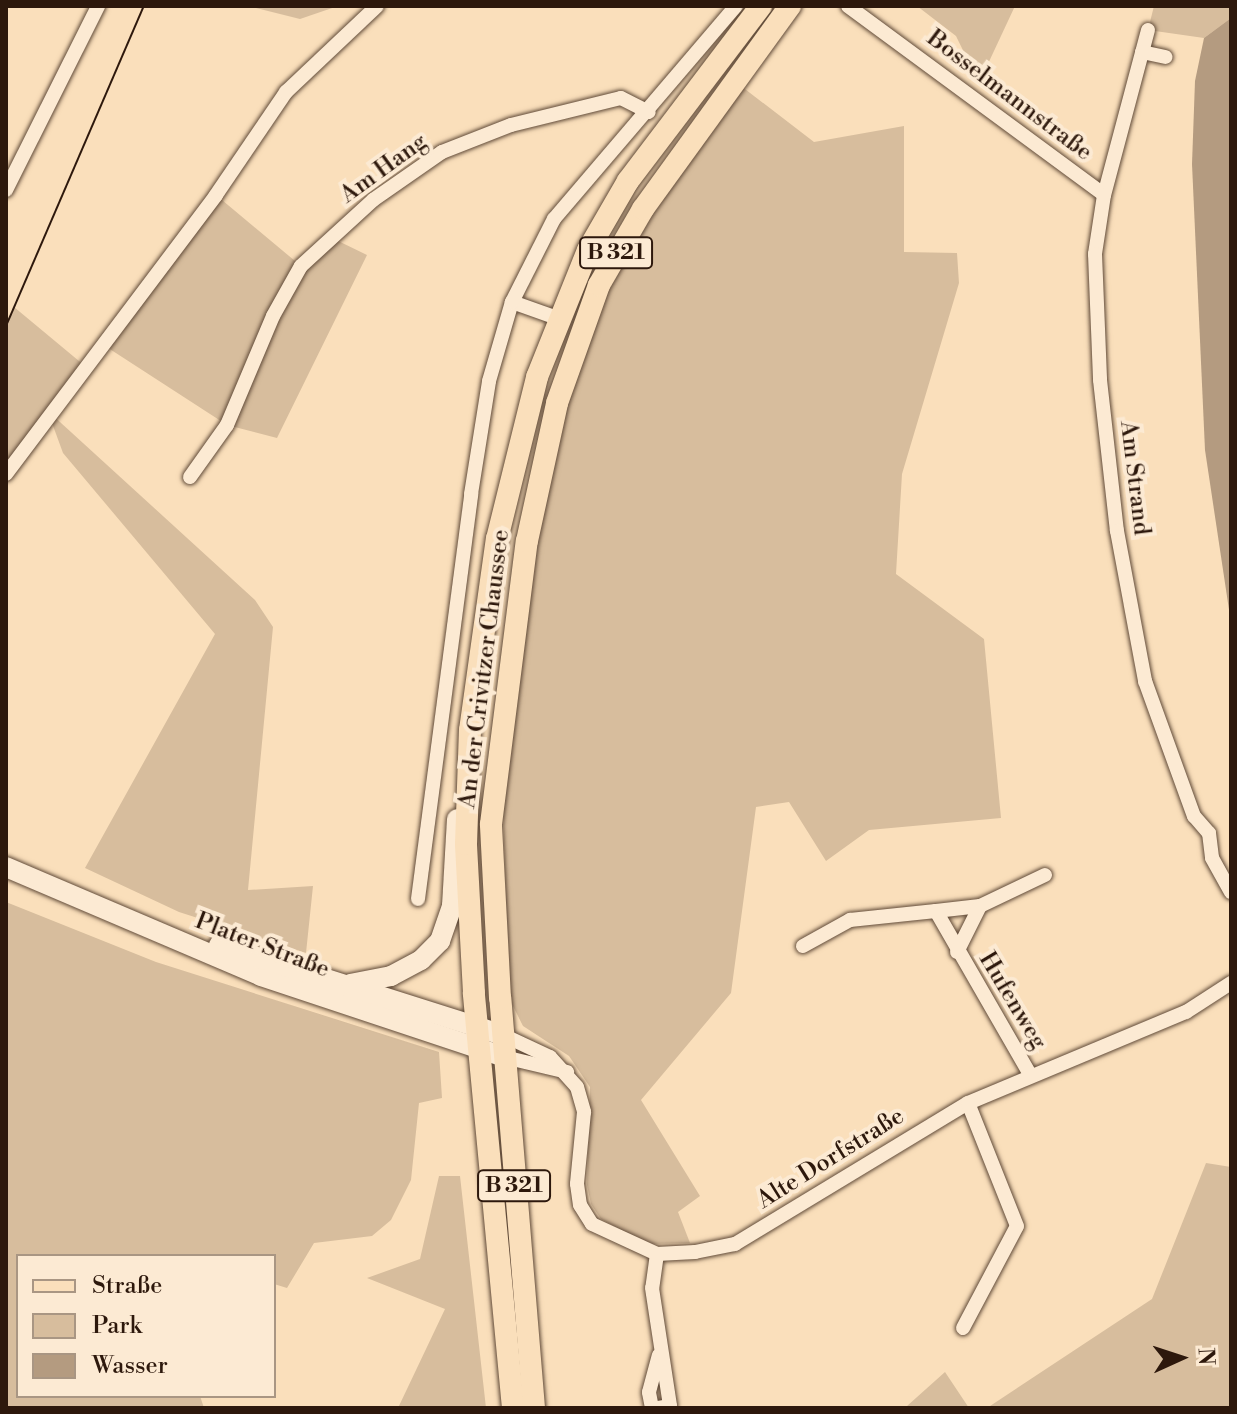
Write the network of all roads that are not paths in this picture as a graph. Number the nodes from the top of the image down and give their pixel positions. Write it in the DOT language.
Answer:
graph roads {
  1 [pos="98,6"];
  2 [pos="377,6"];
  3 [pos="736,6"];
  4 [pos="761,6"];
  5 [pos="790,6"];
  6 [pos="848,6"];
  7 [pos="1148,30"];
  8 [pos="1142,52"];
  9 [pos="1165,57"];
  10 [pos="649,112"];
  11 [pos="6,190"];
  12 [pos="1104,195"];
  13 [pos="512,302"];
  14 [pos="557,318"];
  15 [pos="6,474"];
  16 [pos="190,477"];
  17 [pos="482,625"];
  18 [pos="6,853"];
  19 [pos="6,867"];
  20 [pos="1045,875"];
  21 [pos="1231,892"];
  22 [pos="418,899"];
  23 [pos="980,906"];
  24 [pos="936,911"];
  25 [pos="803,946"];
  26 [pos="957,952"];
  27 [pos="1231,983"];
  28 [pos="343,985"];
  29 [pos="479,1038"];
  30 [pos="504,1046"];
  31 [pos="568,1072"];
  32 [pos="1029,1073"];
  33 [pos="968,1103"];
  34 [pos="657,1254"];
  35 [pos="963,1328"];
  36 [pos="661,1351"];
  37 [pos="513,1408"];
  38 [pos="534,1408"];
  39 [pos="652,1408"];
  40 [pos="658,1408"];
  1 -- 11 [label="street"];
  2 -- 15 [label="street"];
  3 -- 10 [label="street"];
  4 -- 14 [label="main road, An der Crivitzer Chaussee / B 321"];
  5 -- 30 [label="main road, An der Crivitzer Chaussee / B 321"];
  6 -- 12 [label="street, Bosselmannstraße"];
  7 -- 8 [label="street, Am Strand"];
  8 -- 9 [label="street"];
  8 -- 12 [label="street, Am Strand"];
  10 -- 13 [label="street, An der Crivitzer Chaussee"];
  10 -- 16 [label="street, Am Hang"];
  12 -- 21 [label="street, Am Strand"];
  13 -- 14 [label="street"];
  13 -- 22 [label="street, An der Crivitzer Chaussee"];
  14 -- 17 [label="main road, An der Crivitzer Chaussee / B 321"];
  17 -- 28 [label="street, B 321"];
  17 -- 29 [label="main road, An der Crivitzer Chaussee / B 321"];
  18 -- 28 [label="street, Plater Straße"];
  19 -- 29 [label="street, Plater Straße"];
  20 -- 23 [label="street"];
  23 -- 24 [label="street"];
  23 -- 26 [label="street, Hufenweg"];
  24 -- 25 [label="street"];
  24 -- 26 [label="street, Hufenweg"];
  26 -- 32 [label="street, Hufenweg"];
  27 -- 32 [label="street, Alte Dorfstraße"];
  28 -- 29 [label="street, Plater Straße"];
  29 -- 30 [label="street, Plater Straße"];
  29 -- 37 [label="main road, An der Crivitzer Chaussee / B 321"];
  30 -- 31 [label="street"];
  30 -- 31 [label="street"];
  30 -- 38 [label="main road, An der Crivitzer Chaussee / B 321"];
  31 -- 34 [label="street"];
  32 -- 33 [label="street, Alte Dorfstraße"];
  33 -- 34 [label="street, Alte Dorfstraße"];
  33 -- 35 [label="street"];
  34 -- 36 [label="street"];
  36 -- 39 [label="street"];
  36 -- 40 [label="street"];
}
